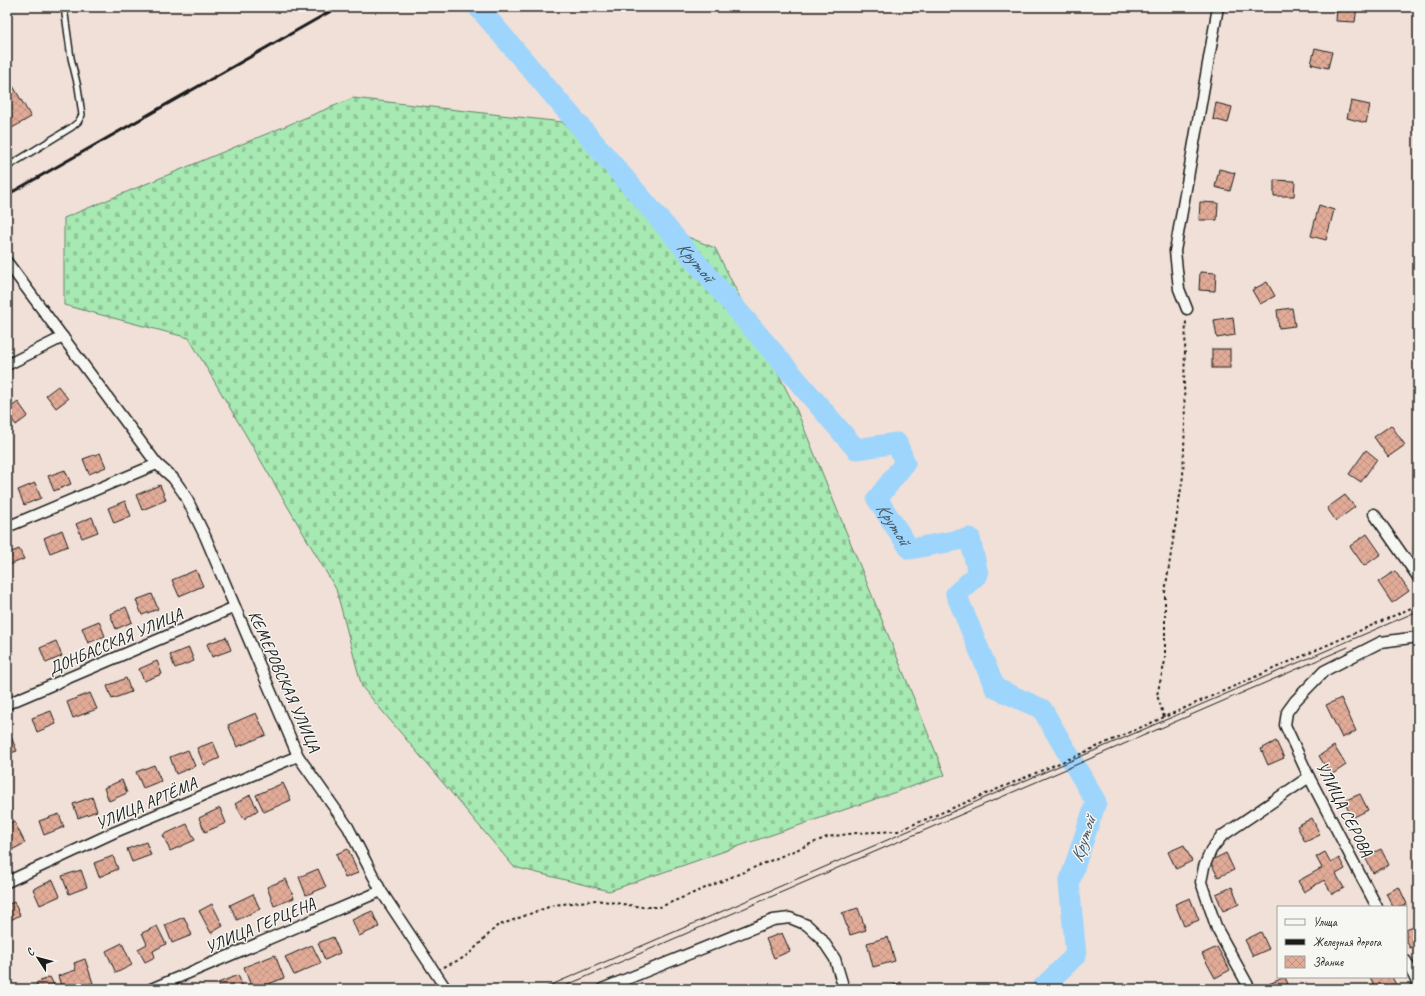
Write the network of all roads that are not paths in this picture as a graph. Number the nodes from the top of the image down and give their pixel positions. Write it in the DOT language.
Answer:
graph roads {
  1 [pos="64,7"];
  2 [pos="1218,7"];
  3 [pos="7,166"];
  4 [pos="7,262"];
  5 [pos="1187,309"];
  6 [pos="63,337"];
  7 [pos="7,366"];
  8 [pos="156,464"];
  9 [pos="1374,514"];
  10 [pos="7,527"];
  11 [pos="1418,577"];
  12 [pos="235,608"];
  13 [pos="1418,637"];
  14 [pos="7,704"];
  15 [pos="298,756"];
  16 [pos="1309,777"];
  17 [pos="7,882"];
  18 [pos="381,891"];
  19 [pos="1377,906"];
  20 [pos="1407,963"];
  21 [pos="1418,984"];
  22 [pos="151,989"];
  23 [pos="446,989"];
  24 [pos="602,989"];
  25 [pos="844,989"];
  26 [pos="1250,989"];
  1 -- 3 [label="lane"];
  2 -- 5 [label="street"];
  4 -- 6 [label="street, КЕМЕРОВСКАЯ УЛИЦА"];
  6 -- 7 [label="street"];
  6 -- 8 [label="street, КЕМЕРОВСКАЯ УЛИЦА"];
  8 -- 10 [label="street"];
  8 -- 12 [label="street, КЕМЕРОВСКАЯ УЛИЦА"];
  9 -- 11 [label="street"];
  12 -- 14 [label="street, ДОНБАССКАЯ УЛИЦА"];
  12 -- 15 [label="street, КЕМЕРОВСКАЯ УЛИЦА"];
  13 -- 16 [label="street, УЛИЦА СЕРОВА"];
  15 -- 17 [label="street, УЛИЦА АРТЁМА"];
  15 -- 18 [label="street, КЕМЕРОВСКАЯ УЛИЦА"];
  16 -- 19 [label="street, УЛИЦА СЕРОВА"];
  16 -- 26 [label="street"];
  18 -- 22 [label="street, УЛИЦА ГЕРЦЕНА"];
  18 -- 23 [label="street, КЕМЕРОВСКАЯ УЛИЦА"];
  20 -- 21 [label="street"];
  24 -- 25 [label="street"];
}
